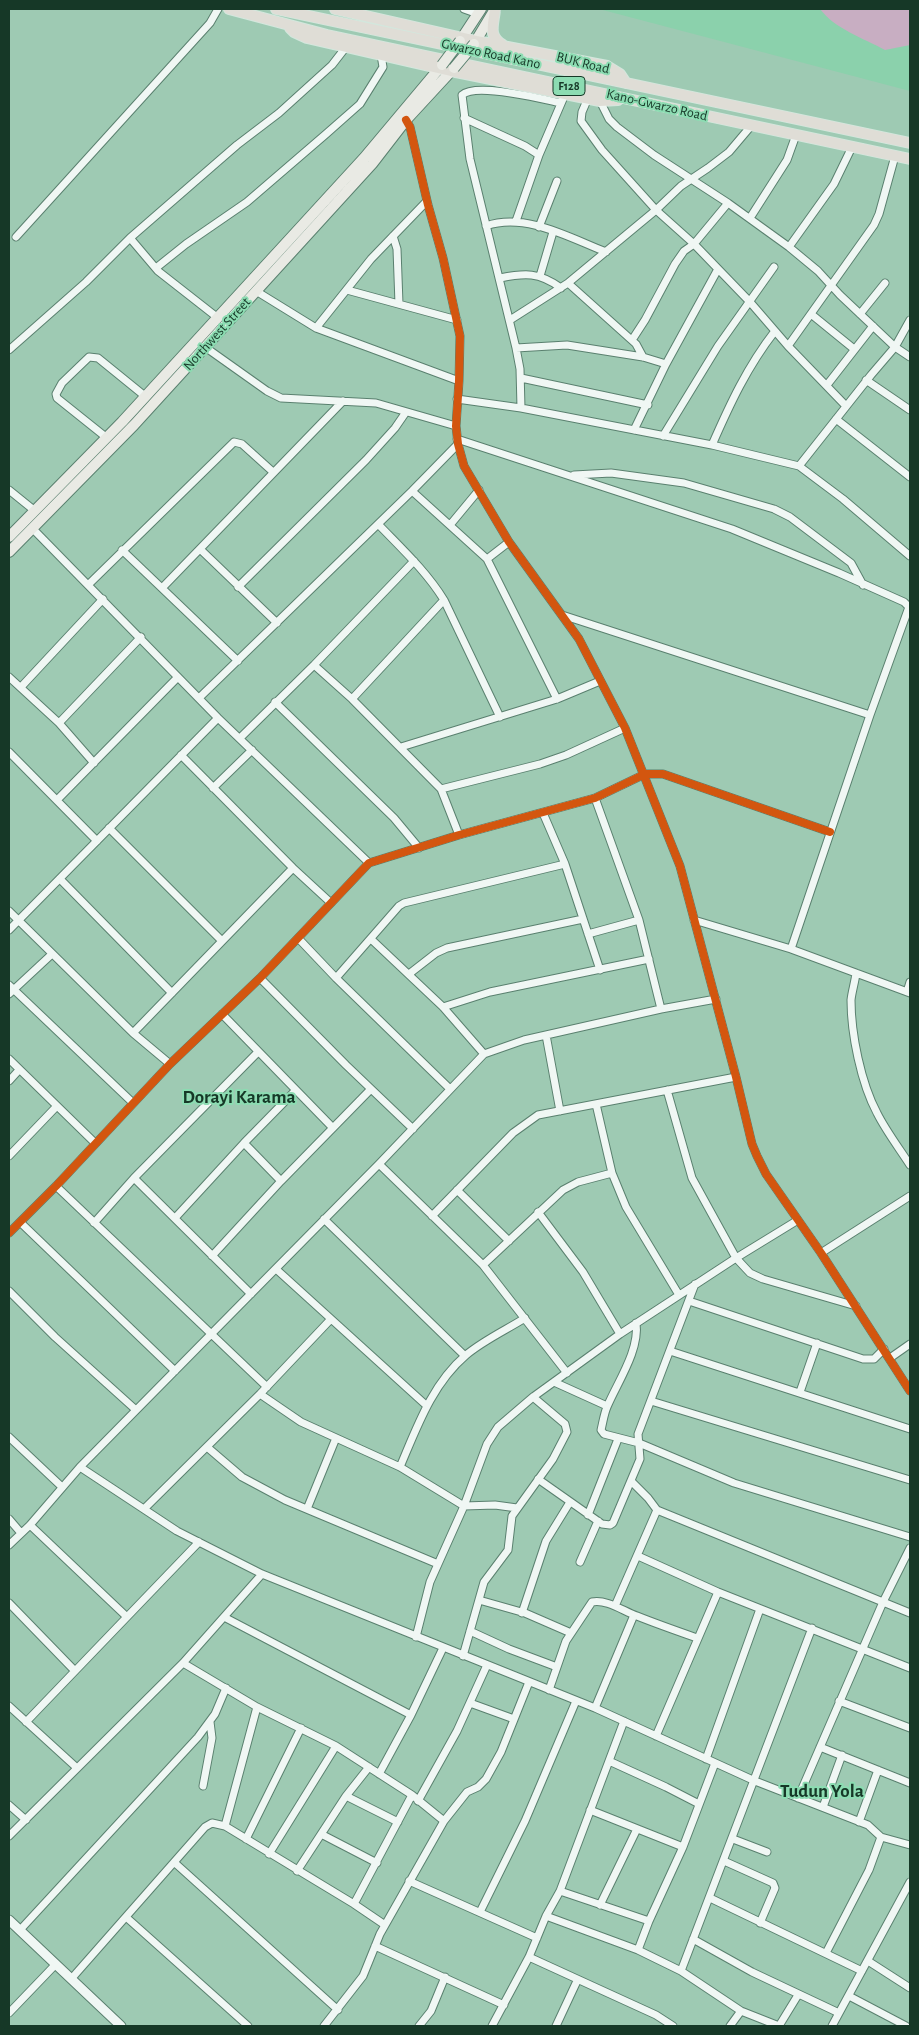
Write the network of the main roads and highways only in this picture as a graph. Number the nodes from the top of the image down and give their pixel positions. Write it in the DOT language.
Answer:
graph roads {
  1 [pos="229,9"];
  2 [pos="276,9"];
  3 [pos="336,9"];
  4 [pos="495,9"];
  5 [pos="480,11"];
  6 [pos="286,24"];
  7 [pos="461,40"];
  8 [pos="475,43"];
  9 [pos="506,46"];
  10 [pos="440,66"];
  11 [pos="453,70"];
  12 [pos="626,83"];
  13 [pos="627,98"];
  14 [pos="413,106"];
  15 [pos="910,143"];
  16 [pos="910,159"];
  17 [pos="9,537"];
  18 [pos="9,552"];
  1 -- 6 [label="main road, Kano-Gwarzo Road / F128"];
  2 -- 12 [label="main road, Gwarzo Road Kano / F128"];
  3 -- 7 [label="main road, BUK Road"];
  4 -- 8 [label="main road"];
  4 -- 9 [label="main road"];
  5 -- 7 [label="main road"];
  6 -- 10 [label="main road"];
  6 -- 13 [label="main road, Kano-Gwarzo Road / F128"];
  7 -- 8 [label="main road, BUK Road"];
  7 -- 10 [label="main road, bridge"];
  8 -- 9 [label="main road, BUK Road"];
  8 -- 11 [label="main road, bridge"];
  9 -- 12 [label="main road, BUK Road"];
  10 -- 11 [label="main road"];
  10 -- 14 [label="main road"];
  11 -- 13 [label="main road"];
  11 -- 14 [label="main road"];
  12 -- 15 [label="main road, Gwarzo Road Kano / F128"];
  13 -- 16 [label="main road, Kano-Gwarzo Road / F128"];
  14 -- 17 [label="main road, Northwest Street"];
  14 -- 18 [label="main road, Northwest Street"];
}
